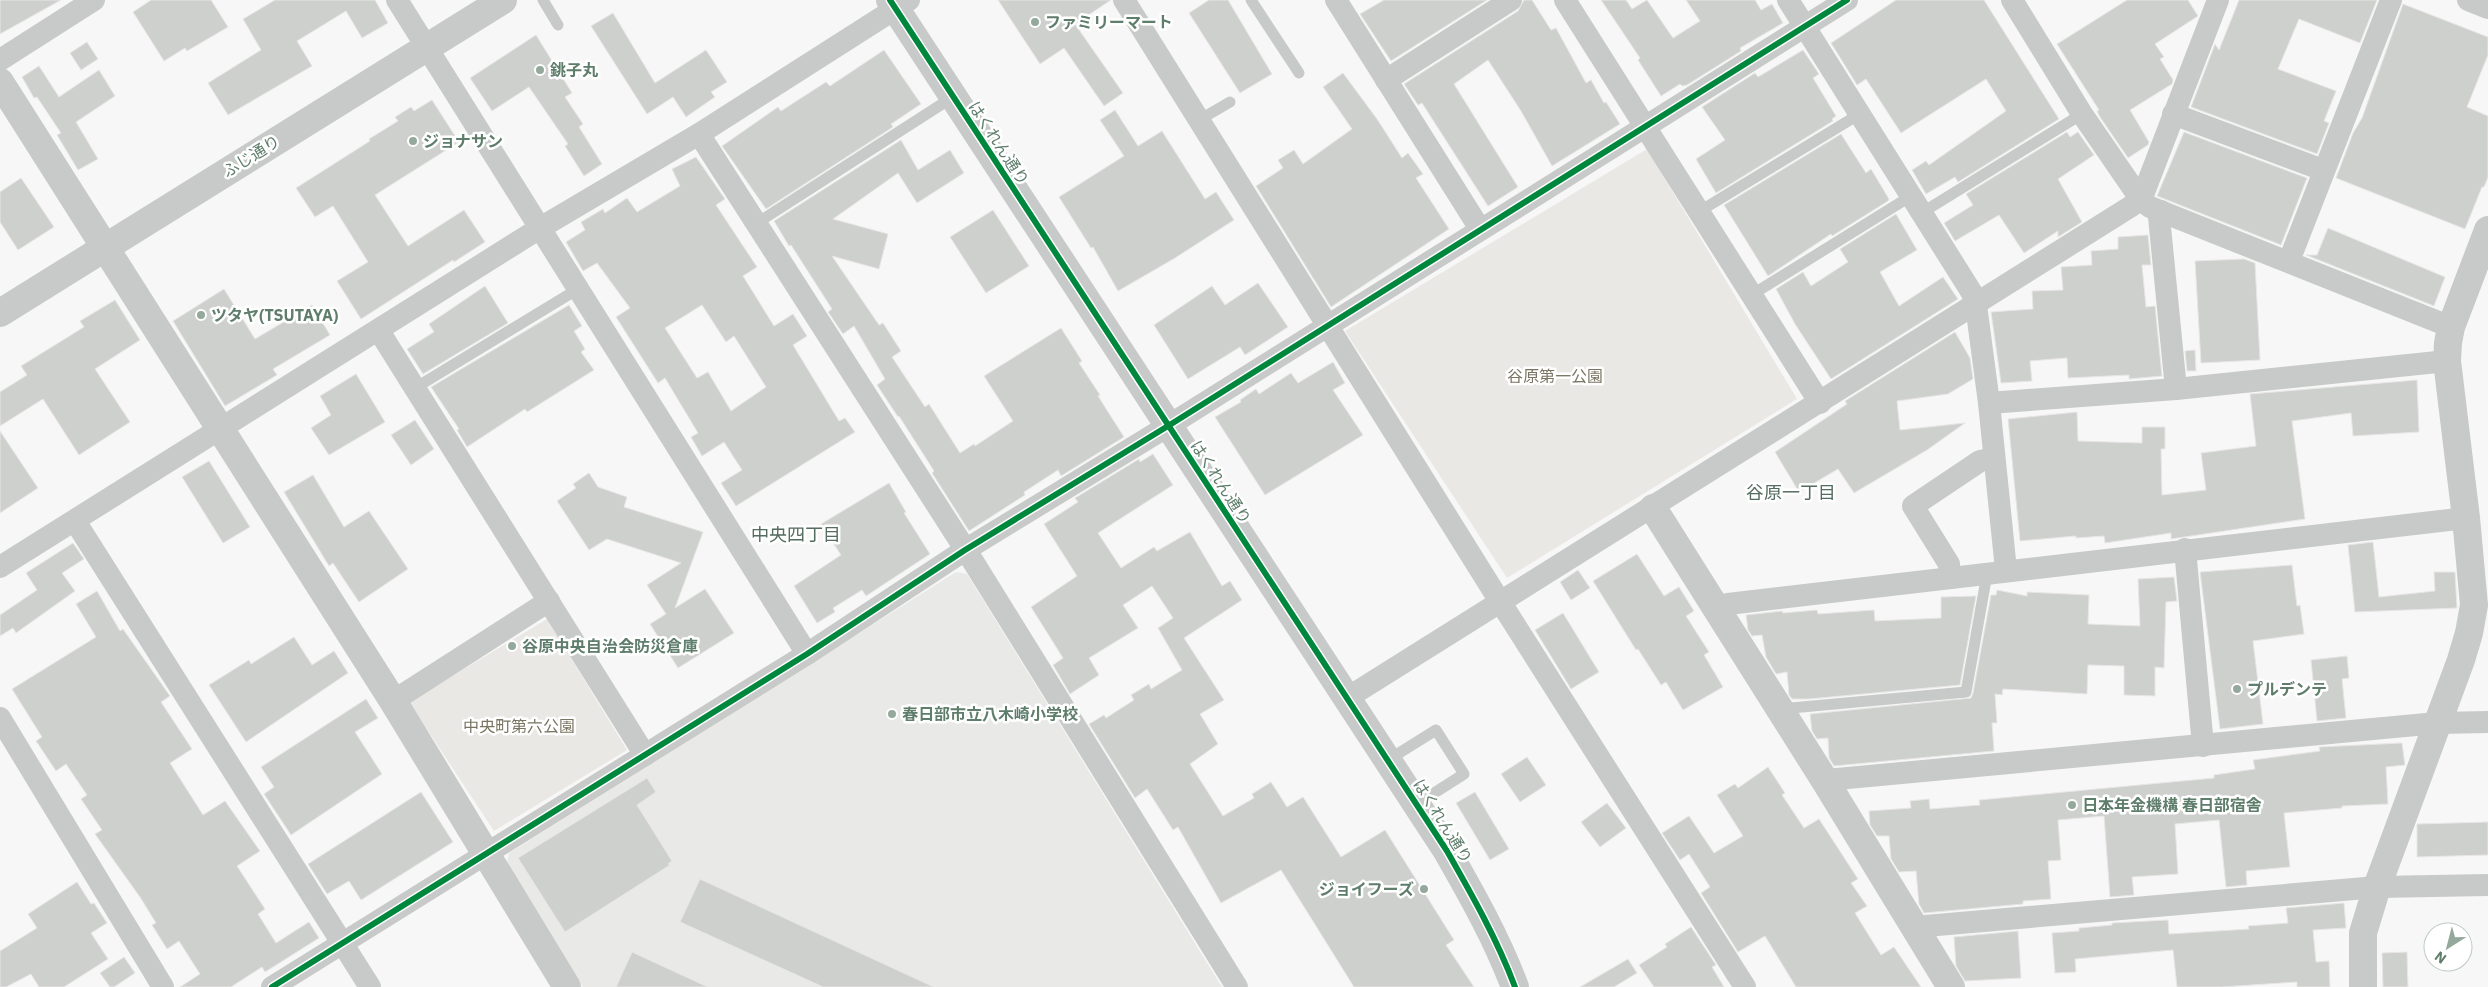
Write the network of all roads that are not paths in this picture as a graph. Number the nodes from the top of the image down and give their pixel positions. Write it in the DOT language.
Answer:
graph roads {
  1 [pos="94,0"];
  2 [pos="397,0"];
  3 [pos="503,0"];
  4 [pos="543,0"];
  5 [pos="1124,0"];
  6 [pos="1251,0"];
  7 [pos="1336,0"];
  8 [pos="1511,0"];
  9 [pos="1565,0"];
  10 [pos="1788,0"];
  11 [pos="1847,0"];
  12 [pos="2012,0"];
  13 [pos="2218,0"];
  14 [pos="2392,0"];
  15 [pos="2468,0"];
  16 [pos="898,3"];
  17 [pos="2488,8"];
  18 [pos="558,25"];
  19 [pos="1805,27"];
  20 [pos="425,48"];
  21 [pos="0,60"];
  22 [pos="1299,73"];
  23 [pos="1386,80"];
  24 [pos="0,82"];
  25 [pos="953,97"];
  26 [pos="1230,102"];
  27 [pos="2082,114"];
  28 [pos="2173,114"];
  29 [pos="1858,115"];
  30 [pos="1199,120"];
  31 [pos="1645,126"];
  32 [pos="699,134"];
  33 [pos="2323,170"];
  34 [pos="2141,200"];
  35 [pos="1917,204"];
  36 [pos="1700,211"];
  37 [pos="2160,211"];
  38 [pos="756,223"];
  39 [pos="540,228"];
  40 [pos="1480,229"];
  41 [pos="2488,230"];
  42 [pos="104,248"];
  43 [pos="2289,261"];
  44 [pos="578,289"];
  45 [pos="1753,294"];
  46 [pos="1976,306"];
  47 [pos="0,313"];
  48 [pos="1327,325"];
  49 [pos="2451,327"];
  50 [pos="379,331"];
  51 [pos="2447,361"];
  52 [pos="415,388"];
  53 [pos="2176,389"];
  54 [pos="1820,403"];
  55 [pos="1989,403"];
  56 [pos="1168,426"];
  57 [pos="219,429"];
  58 [pos="1994,458"];
  59 [pos="1653,508"];
  60 [pos="2466,518"];
  61 [pos="75,521"];
  62 [pos="2185,549"];
  63 [pos="965,550"];
  64 [pos="0,567"];
  65 [pos="1996,572"];
  66 [pos="1950,578"];
  67 [pos="549,602"];
  68 [pos="1500,602"];
  69 [pos="1717,608"];
  70 [pos="807,654"];
  71 [pos="1347,698"];
  72 [pos="393,701"];
  73 [pos="1783,713"];
  74 [pos="0,718"];
  75 [pos="2488,722"];
  76 [pos="2437,723"];
  77 [pos="2203,746"];
  78 [pos="645,755"];
  79 [pos="1388,760"];
  80 [pos="1827,784"];
  81 [pos="1417,804"];
  82 [pos="486,853"];
  83 [pos="2488,885"];
  84 [pos="2377,887"];
  85 [pos="1914,927"];
  86 [pos="343,943"];
  87 [pos="163,987"];
  88 [pos="272,987"];
  89 [pos="370,987"];
  90 [pos="567,987"];
  91 [pos="1236,987"];
  92 [pos="1515,987"];
  93 [pos="1744,987"];
  94 [pos="1951,987"];
  95 [pos="2363,987"];
  1 -- 21 [label="street"];
  2 -- 20 [label="street"];
  3 -- 20 [label="street, ふじ通り"];
  4 -- 18 [label="lane"];
  5 -- 30 [label="street"];
  6 -- 22 [label="lane"];
  7 -- 23 [label="street"];
  8 -- 23 [label="street"];
  9 -- 31 [label="street"];
  10 -- 19 [label="street"];
  11 -- 19 [label="street"];
  12 -- 27 [label="street"];
  13 -- 28 [label="street"];
  14 -- 33 [label="street"];
  15 -- 17 [label="street"];
  16 -- 25 [label="street, はくれん通り"];
  16 -- 32 [label="street"];
  19 -- 29 [label="street"];
  19 -- 31 [label="street"];
  20 -- 39 [label="street"];
  20 -- 42 [label="street, ふじ通り"];
  23 -- 40 [label="street"];
  24 -- 42 [label="street"];
  25 -- 38 [label="lane"];
  25 -- 56 [label="street, はくれん通り"];
  26 -- 30 [label="lane"];
  27 -- 34 [label="street"];
  27 -- 35 [label="lane"];
  28 -- 33 [label="street"];
  28 -- 34 [label="street"];
  29 -- 35 [label="street"];
  29 -- 36 [label="lane"];
  30 -- 48 [label="street"];
  31 -- 36 [label="street"];
  31 -- 40 [label="street"];
  32 -- 38 [label="street"];
  32 -- 39 [label="street"];
  33 -- 43 [label="street"];
  34 -- 37 [label="street"];
  34 -- 46 [label="street"];
  35 -- 45 [label="lane"];
  35 -- 46 [label="street"];
  36 -- 45 [label="street"];
  37 -- 43 [label="street"];
  37 -- 53 [label="street"];
  38 -- 63 [label="street"];
  39 -- 44 [label="street"];
  39 -- 50 [label="street"];
  40 -- 48 [label="street"];
  41 -- 49 [label="street"];
  42 -- 47 [label="street, ふじ通り"];
  42 -- 57 [label="street"];
  43 -- 49 [label="street"];
  44 -- 52 [label="lane"];
  44 -- 70 [label="street"];
  45 -- 54 [label="street"];
  46 -- 54 [label="street"];
  46 -- 55 [label="street"];
  48 -- 56 [label="street"];
  48 -- 68 [label="street"];
  49 -- 51 [label="street"];
  50 -- 52 [label="street"];
  50 -- 57 [label="street"];
  51 -- 53 [label="street"];
  51 -- 60 [label="street"];
  52 -- 67 [label="street"];
  53 -- 55 [label="street"];
  54 -- 59 [label="street"];
  55 -- 58 [label="street"];
  56 -- 63 [label="street"];
  56 -- 71 [label="street, はくれん通り"];
  57 -- 61 [label="street"];
  57 -- 72 [label="street"];
  58 -- 65 [label="street"];
  58 -- 66 [label="street"];
  59 -- 68 [label="street"];
  59 -- 69 [label="street"];
  60 -- 62 [label="street"];
  60 -- 76 [label="street"];
  61 -- 64 [label="street"];
  61 -- 86 [label="street"];
  62 -- 65 [label="street"];
  62 -- 77 [label="street"];
  63 -- 70 [label="street"];
  63 -- 91 [label="street"];
  65 -- 66 [label="street"];
  65 -- 73 [label="lane"];
  66 -- 69 [label="street"];
  67 -- 72 [label="street"];
  67 -- 78 [label="street"];
  68 -- 71 [label="street"];
  68 -- 93 [label="street"];
  69 -- 73 [label="street"];
  70 -- 78 [label="street"];
  71 -- 79 [label="street, はくれん通り"];
  72 -- 82 [label="street"];
  73 -- 80 [label="street"];
  74 -- 87 [label="street"];
  75 -- 76 [label="street"];
  76 -- 77 [label="street"];
  76 -- 84 [label="street"];
  77 -- 80 [label="street"];
  78 -- 82 [label="street"];
  79 -- 81 [label="street, はくれん通り"];
  79 -- 81 [label="lane"];
  80 -- 85 [label="street"];
  81 -- 92 [label="street, はくれん通り"];
  82 -- 86 [label="street"];
  82 -- 90 [label="street"];
  83 -- 84 [label="street"];
  84 -- 85 [label="street"];
  84 -- 95 [label="street"];
  85 -- 94 [label="street"];
  86 -- 88 [label="street"];
  86 -- 89 [label="street"];
}
